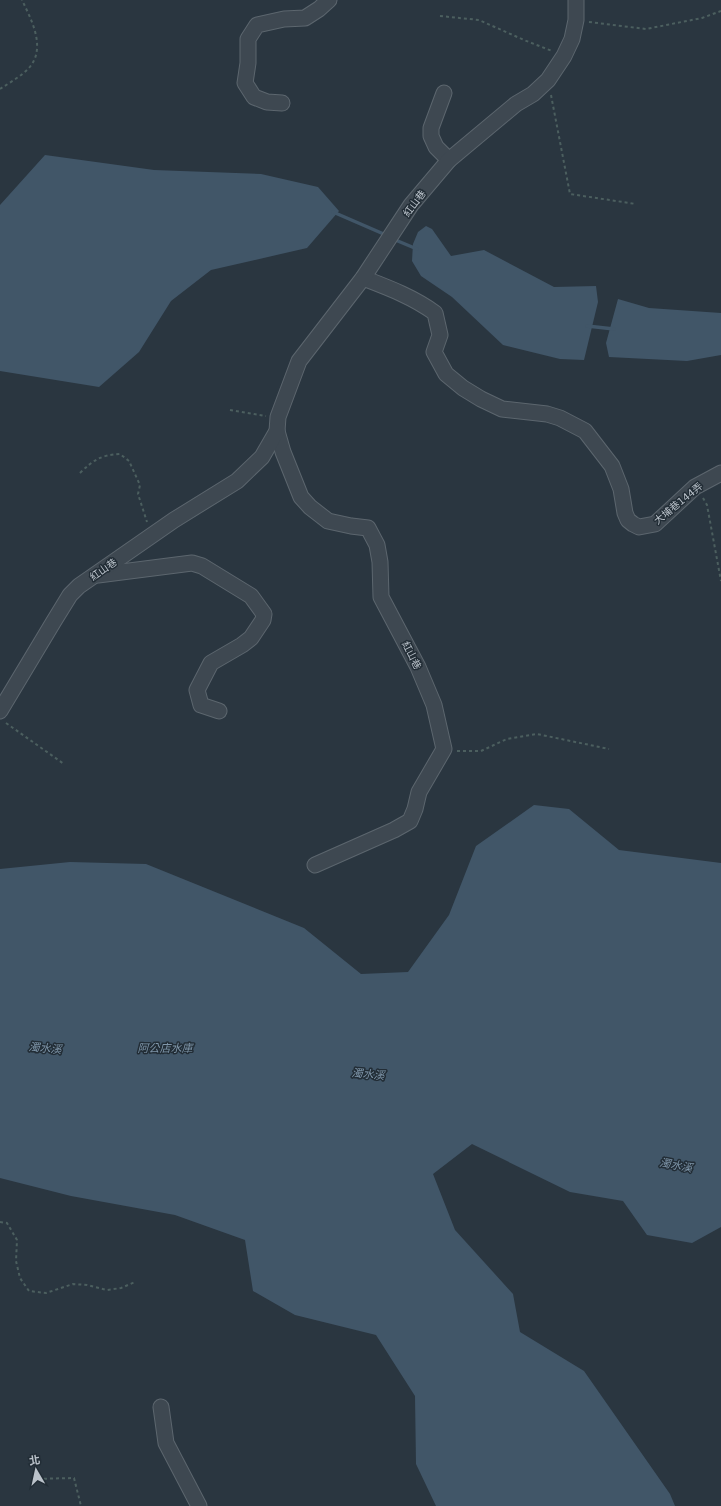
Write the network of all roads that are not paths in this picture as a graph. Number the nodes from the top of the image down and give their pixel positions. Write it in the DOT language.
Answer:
graph roads {
  1 [pos="329,0"];
  2 [pos="576,0"];
  3 [pos="444,93"];
  4 [pos="282,104"];
  5 [pos="449,160"];
  6 [pos="363,278"];
  7 [pos="277,424"];
  8 [pos="721,473"];
  9 [pos="95,576"];
  10 [pos="219,712"];
  11 [pos="3,717"];
  12 [pos="315,865"];
  13 [pos="161,1407"];
  14 [pos="199,1506"];
  1 -- 4 [label="street"];
  2 -- 5 [label="street, 紅山巷"];
  3 -- 5 [label="street"];
  5 -- 6 [label="street, 紅山巷"];
  6 -- 7 [label="street, 紅山巷"];
  6 -- 8 [label="street, 大埔巷144弄"];
  7 -- 9 [label="street, 紅山巷"];
  7 -- 12 [label="street, 紅山巷"];
  9 -- 10 [label="street"];
  9 -- 11 [label="street, 紅山巷"];
  13 -- 14 [label="street"];
}
